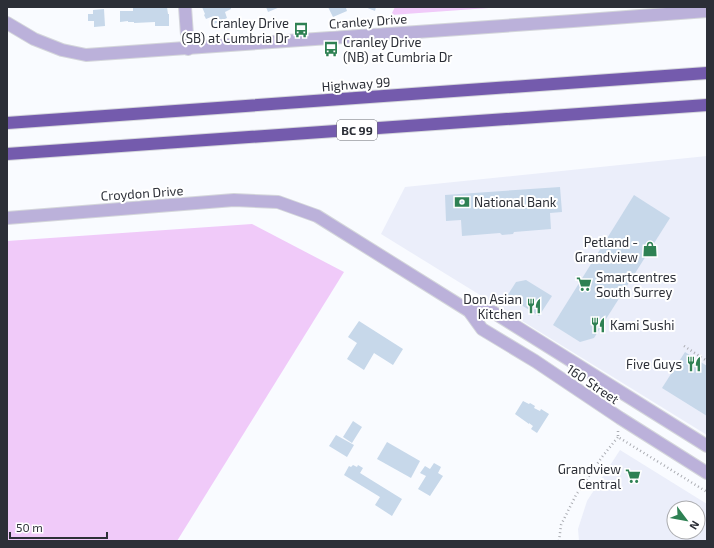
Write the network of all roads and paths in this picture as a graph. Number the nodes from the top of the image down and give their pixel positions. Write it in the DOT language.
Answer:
graph roads {
  1 [pos="185,7"];
  2 [pos="707,11"];
  3 [pos="7,23"];
  4 [pos="188,49"];
  5 [pos="707,73"];
  6 [pos="707,104"];
  7 [pos="7,123"];
  8 [pos="7,154"];
  9 [pos="278,202"];
  10 [pos="7,218"];
  11 [pos="469,312"];
  12 [pos="684,346"];
  13 [pos="707,361"];
  14 [pos="620,418"];
  15 [pos="618,437"];
  16 [pos="707,446"];
  17 [pos="707,473"];
  18 [pos="707,492"];
  19 [pos="558,541"];
  1 -- 4 [label="street"];
  2 -- 4 [label="street, Cranley Drive"];
  3 -- 4 [label="street, Cranley Drive"];
  5 -- 7 [label="highway, Highway 99"];
  6 -- 8 [label="highway, BC 99"];
  9 -- 10 [label="street, Croydon Drive"];
  9 -- 11 [label="street, 160 Street"];
  11 -- 14 [label="street, 160 Street"];
  11 -- 16 [label="street, 160 Street"];
  12 -- 13 [label="path"];
  14 -- 15 [label="path"];
  14 -- 17 [label="street, 160 Street"];
  15 -- 18 [label="path"];
  15 -- 19 [label="path"];
}
